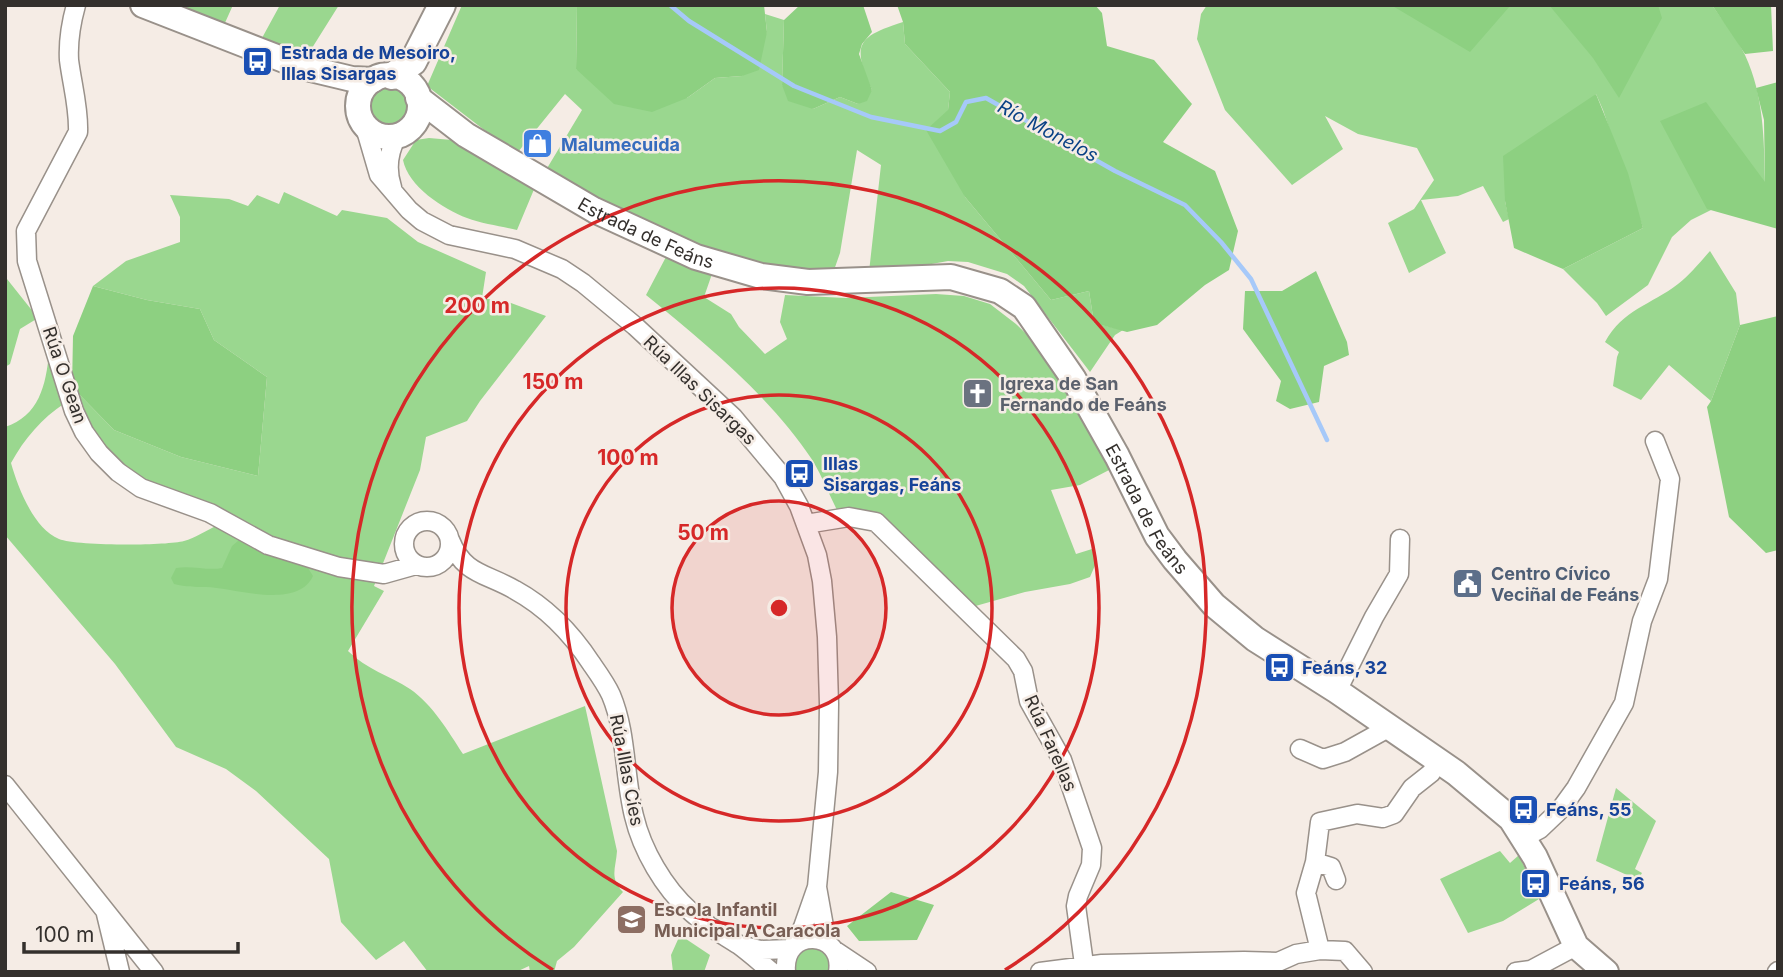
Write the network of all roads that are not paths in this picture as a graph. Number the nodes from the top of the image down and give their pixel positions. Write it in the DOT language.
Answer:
graph roads {
  1 [pos="76,5"];
  2 [pos="143,5"];
  3 [pos="442,5"];
  4 [pos="302,67"];
  5 [pos="402,80"];
  6 [pos="362,120"];
  7 [pos="404,132"];
  8 [pos="466,135"];
  9 [pos="394,194"];
  10 [pos="1655,441"];
  11 [pos="806,524"];
  12 [pos="1400,539"];
  13 [pos="450,540"];
  14 [pos="416,565"];
  15 [pos="436,566"];
  16 [pos="480,574"];
  17 [pos="1337,691"];
  18 [pos="1390,727"];
  19 [pos="1300,749"];
  20 [pos="1438,762"];
  21 [pos="5,785"];
  22 [pos="1525,838"];
  23 [pos="1315,862"];
  24 [pos="1336,880"];
  25 [pos="817,887"];
  26 [pos="106,911"];
  27 [pos="740,946"];
  28 [pos="831,946"];
  29 [pos="1576,946"];
  30 [pos="792,948"];
  31 [pos="1321,950"];
  32 [pos="1084,964"];
  33 [pos="120,972"];
  34 [pos="154,972"];
  35 [pos="772,972"];
  36 [pos="786,972"];
  37 [pos="838,972"];
  38 [pos="867,972"];
  39 [pos="1040,972"];
  40 [pos="1363,972"];
  41 [pos="1516,972"];
  42 [pos="1606,972"];
  1 -- 14 [label="street, Rúa O Gean"];
  2 -- 4 [label="street"];
  3 -- 5 [label="main road"];
  4 -- 5 [label="street"];
  4 -- 6 [label="street"];
  5 -- 6 [label="street"];
  5 -- 7 [label="street"];
  5 -- 8 [label="street, Estrada de Feáns"];
  6 -- 7 [label="street, Estrada de Feáns"];
  6 -- 9 [label="street, Rúa Illas Sisargas"];
  7 -- 8 [label="street, Estrada de Feáns"];
  7 -- 9 [label="street"];
  8 -- 17 [label="street, Estrada de Feáns"];
  9 -- 11 [label="street, Rúa Illas Sisargas"];
  10 -- 22 [label="street"];
  11 -- 25 [label="street, Rúa Illas Sisargas"];
  11 -- 32 [label="street, Rúa Farellas"];
  12 -- 17 [label="street"];
  13 -- 14 [label="street, Rúa Illas Cíes"];
  13 -- 15 [label="street"];
  13 -- 16 [label="street, Rúa Illas Cíes"];
  14 -- 15 [label="street, Rúa Illas Cíes"];
  15 -- 16 [label="street, Rúa Illas Cíes"];
  16 -- 27 [label="street, Rúa Illas Cíes"];
  17 -- 18 [label="street, Estrada de Feáns"];
  18 -- 19 [label="street"];
  18 -- 20 [label="street, Estrada de Feáns"];
  20 -- 22 [label="street, Estrada de Feáns"];
  20 -- 23 [label="street"];
  21 -- 26 [label="street"];
  22 -- 29 [label="street, Estrada de Feáns"];
  23 -- 24 [label="street"];
  23 -- 31 [label="street"];
  25 -- 28 [label="street, Rúa Illas Sisargas"];
  25 -- 30 [label="street, Rúa Illas Sisargas"];
  26 -- 33 [label="street"];
  26 -- 34 [label="street"];
  27 -- 30 [label="street, Rúa Illas Cíes"];
  27 -- 35 [label="street, Rúa Illas Cíes"];
  28 -- 30 [label="street, Rúa Illas Cíes"];
  28 -- 37 [label="street, Rúa Illas Sisargas"];
  28 -- 38 [label="street"];
  29 -- 41 [label="street"];
  29 -- 42 [label="street, Estrada de Feáns"];
  30 -- 36 [label="street, Rúa Illas Sisargas"];
  31 -- 32 [label="street"];
  31 -- 40 [label="street"];
  32 -- 39 [label="street"];
}
